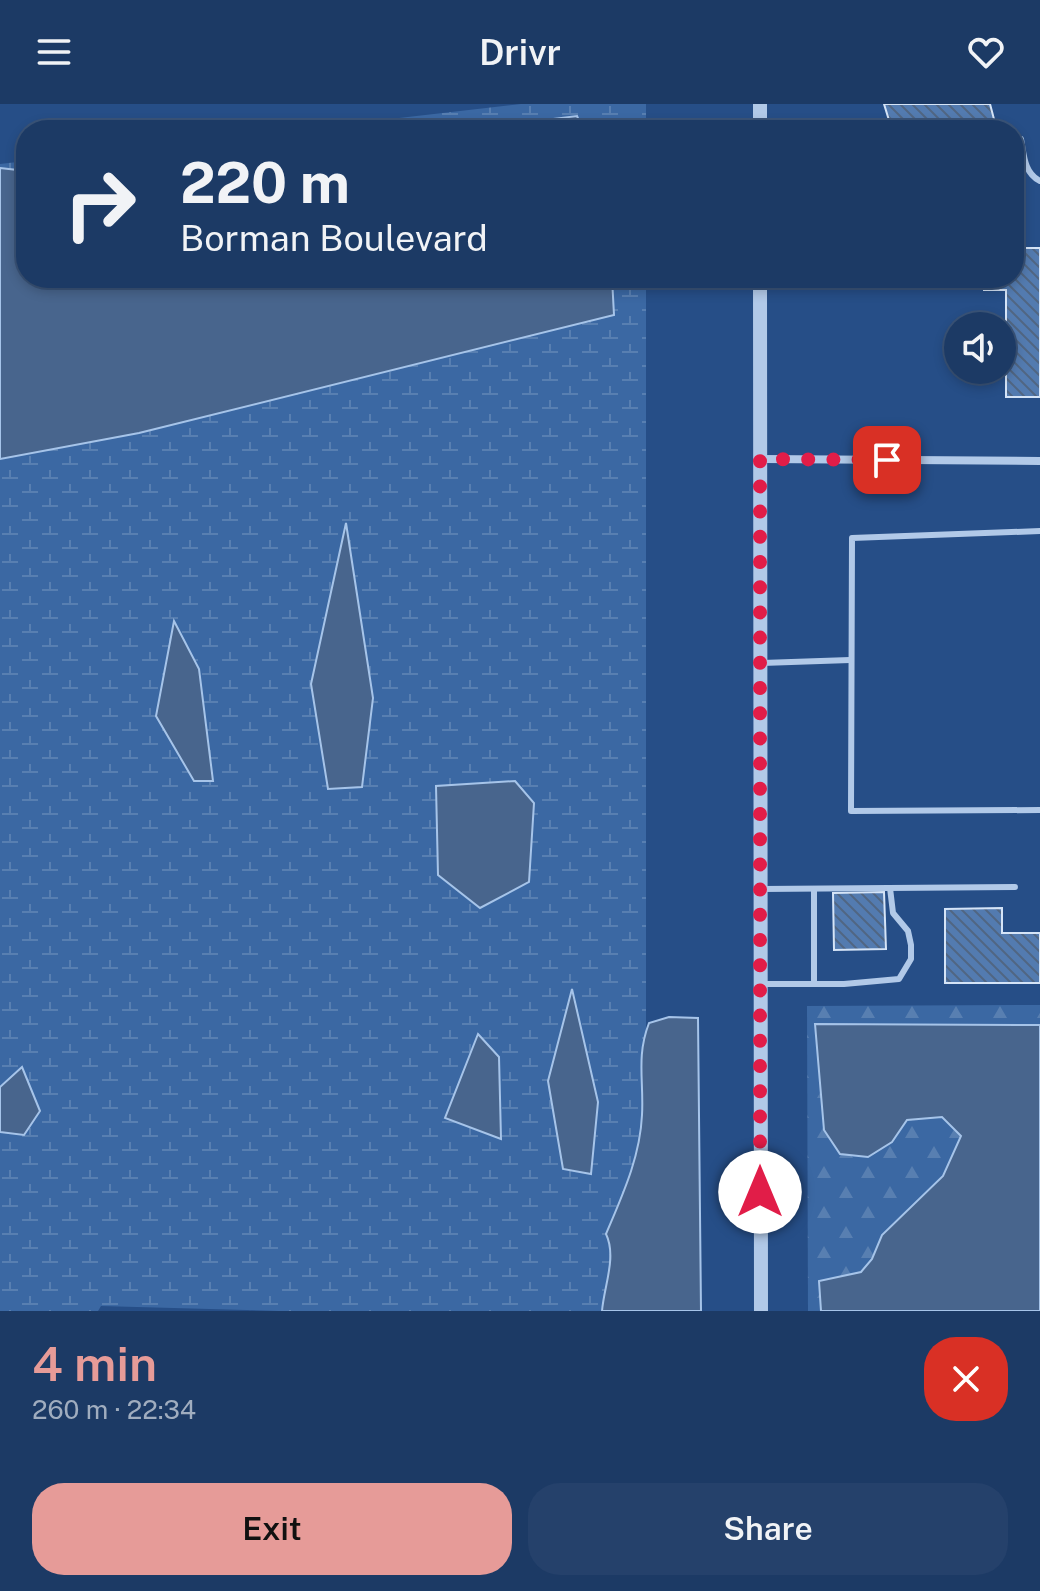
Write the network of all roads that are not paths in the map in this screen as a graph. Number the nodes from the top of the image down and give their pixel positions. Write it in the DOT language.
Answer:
graph roads {
  1 [pos="1024,162"];
  2 [pos="1040,181"];
  3 [pos="760,288"];
  4 [pos="760,459"];
  5 [pos="1040,461"];
  6 [pos="1040,531"];
  7 [pos="850,660"];
  8 [pos="760,663"];
  9 [pos="1040,810"];
  10 [pos="1015,887"];
  11 [pos="890,888"];
  12 [pos="760,889"];
  13 [pos="814,889"];
  14 [pos="760,984"];
  15 [pos="814,984"];
  16 [pos="761,1311"];
  1 -- 2 [label="lane"];
  3 -- 4 [label="street"];
  4 -- 5 [label="street"];
  4 -- 8 [label="street"];
  6 -- 7 [label="lane"];
  7 -- 8 [label="lane"];
  7 -- 9 [label="lane"];
  8 -- 12 [label="street"];
  10 -- 11 [label="lane"];
  11 -- 13 [label="lane"];
  11 -- 15 [label="lane"];
  12 -- 13 [label="lane"];
  12 -- 14 [label="street"];
  13 -- 15 [label="lane"];
  14 -- 15 [label="lane"];
  14 -- 16 [label="street"];
}
